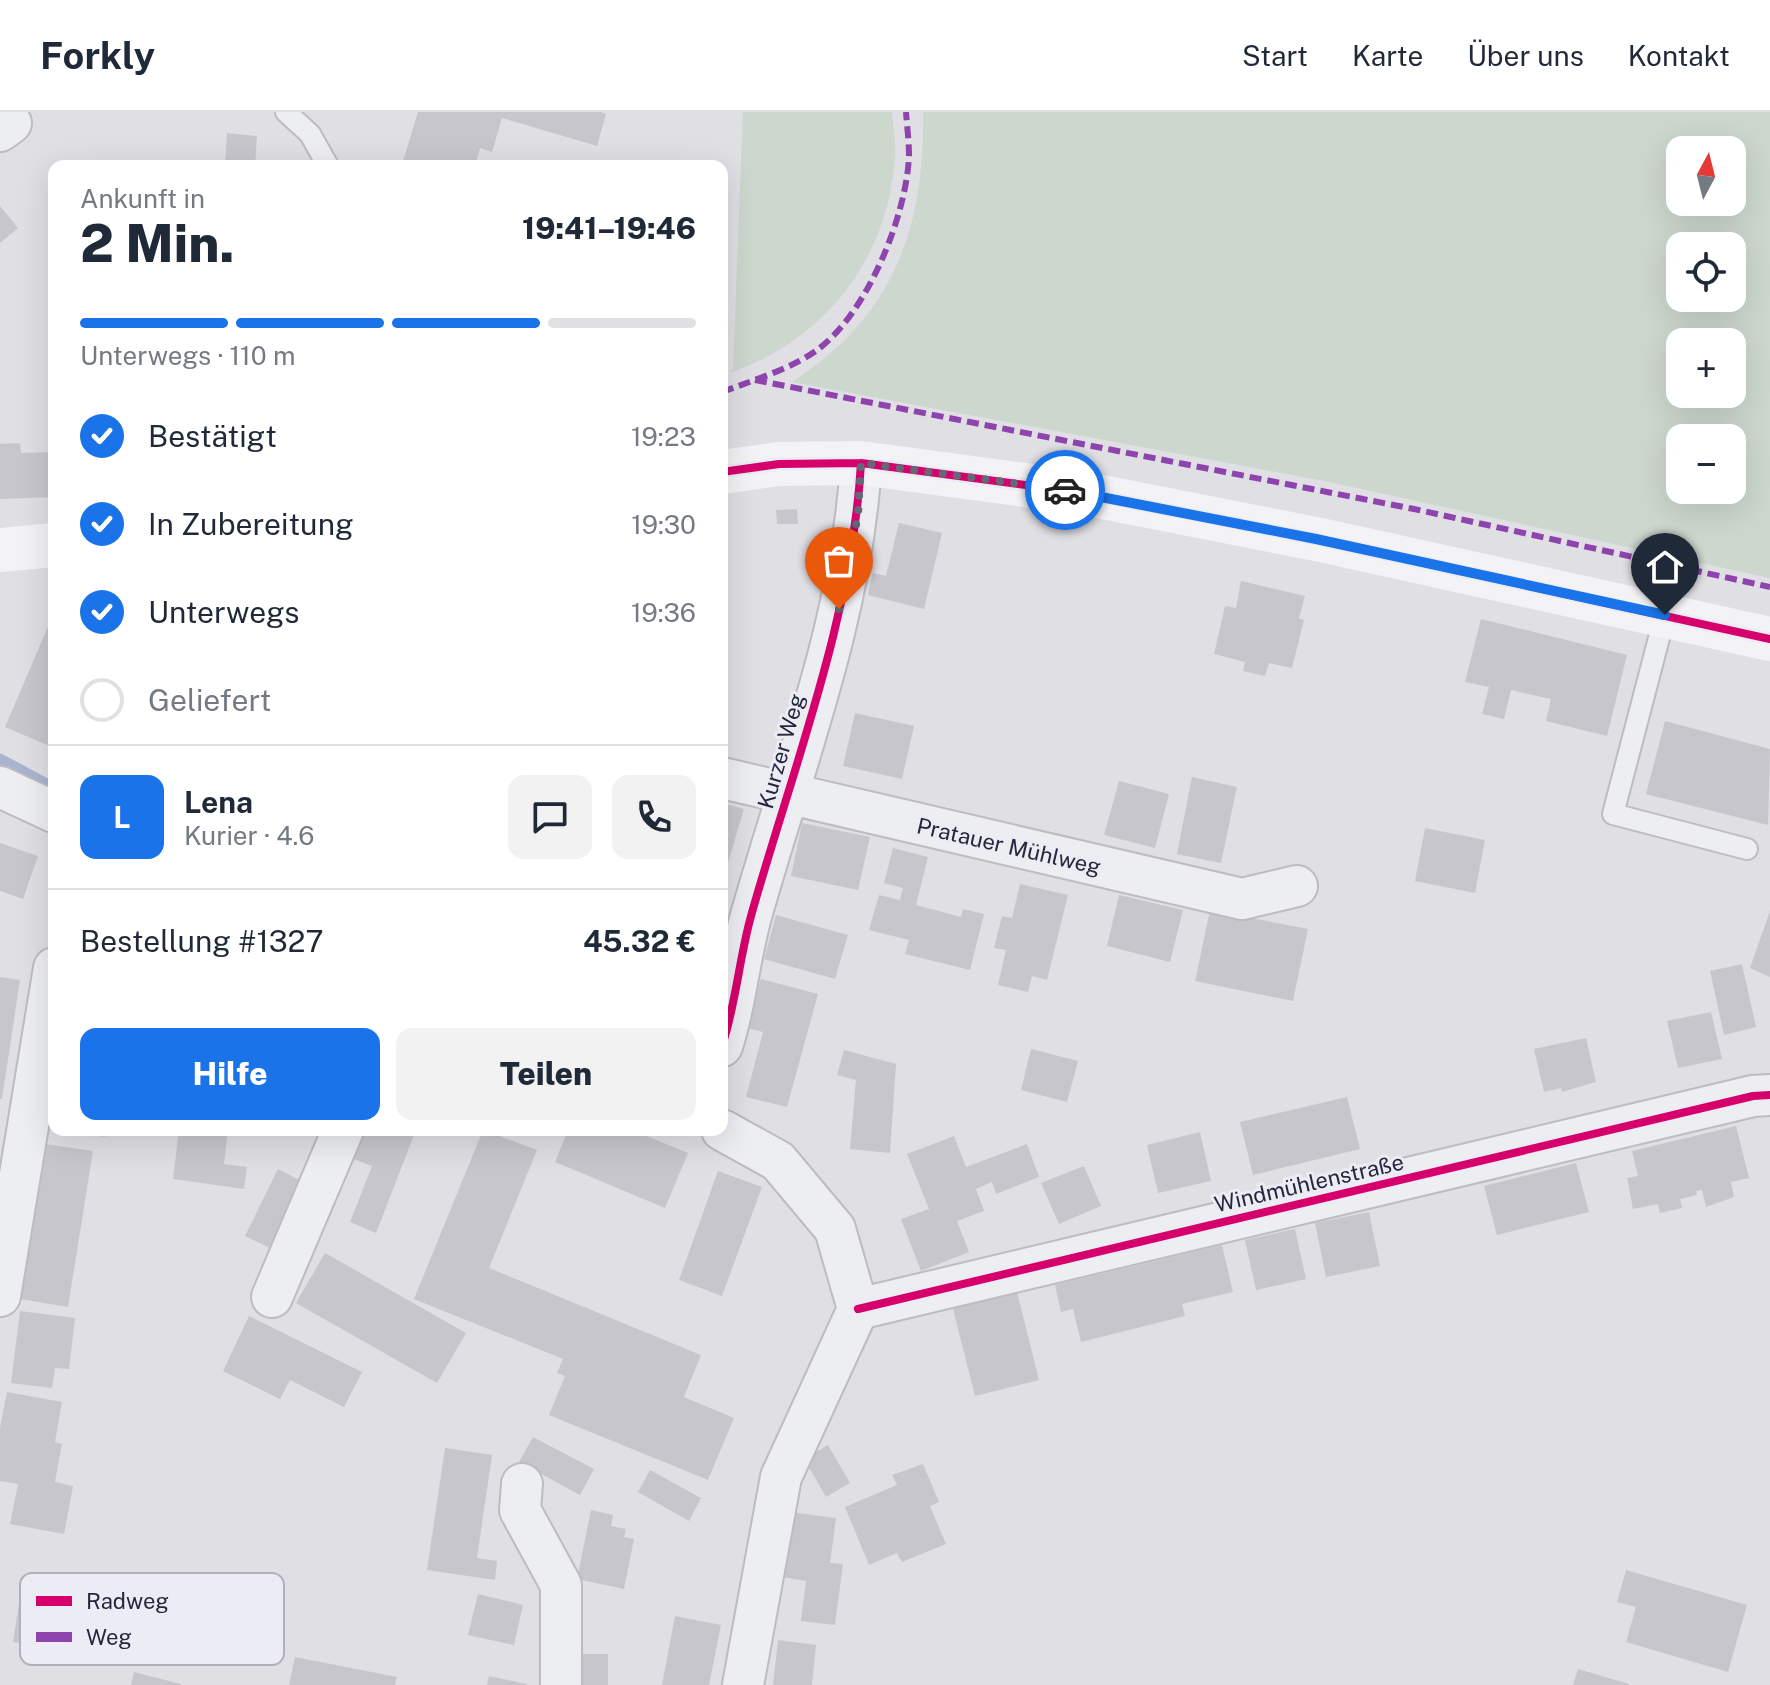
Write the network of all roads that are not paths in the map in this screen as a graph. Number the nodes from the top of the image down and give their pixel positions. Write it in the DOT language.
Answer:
graph roads {
  1 [pos="286,112"];
  2 [pos="325,160"];
  3 [pos="861,463"];
  4 [pos="728,471"];
  5 [pos="48,546"];
  6 [pos="0,550"];
  7 [pos="1665,615"];
  8 [pos="1770,639"];
  9 [pos="728,780"];
  10 [pos="0,787"];
  11 [pos="788,795"];
  12 [pos="48,809"];
  13 [pos="1747,849"];
  14 [pos="1297,886"];
  15 [pos="48,1004"];
  16 [pos="728,1019"];
  17 [pos="1770,1095"];
  18 [pos="728,1133"];
  19 [pos="340,1136"];
  20 [pos="0,1296"];
  21 [pos="272,1297"];
  22 [pos="858,1309"];
  23 [pos="522,1484"];
  24 [pos="561,1685"];
  25 [pos="743,1685"];
  1 -- 2 [label="lane"];
  3 -- 4 [label="street"];
  3 -- 7 [label="street"];
  3 -- 11 [label="street, Kurzer Weg"];
  5 -- 6 [label="street"];
  7 -- 8 [label="street"];
  7 -- 13 [label="lane"];
  9 -- 11 [label="street, Pratauer Mühlweg"];
  10 -- 12 [label="street"];
  11 -- 14 [label="street, Pratauer Mühlweg"];
  11 -- 16 [label="street, Kurzer Weg"];
  15 -- 20 [label="street"];
  17 -- 22 [label="street, Windmühlenstraße"];
  18 -- 22 [label="street"];
  19 -- 21 [label="street"];
  22 -- 25 [label="street"];
  23 -- 24 [label="street"];
}
